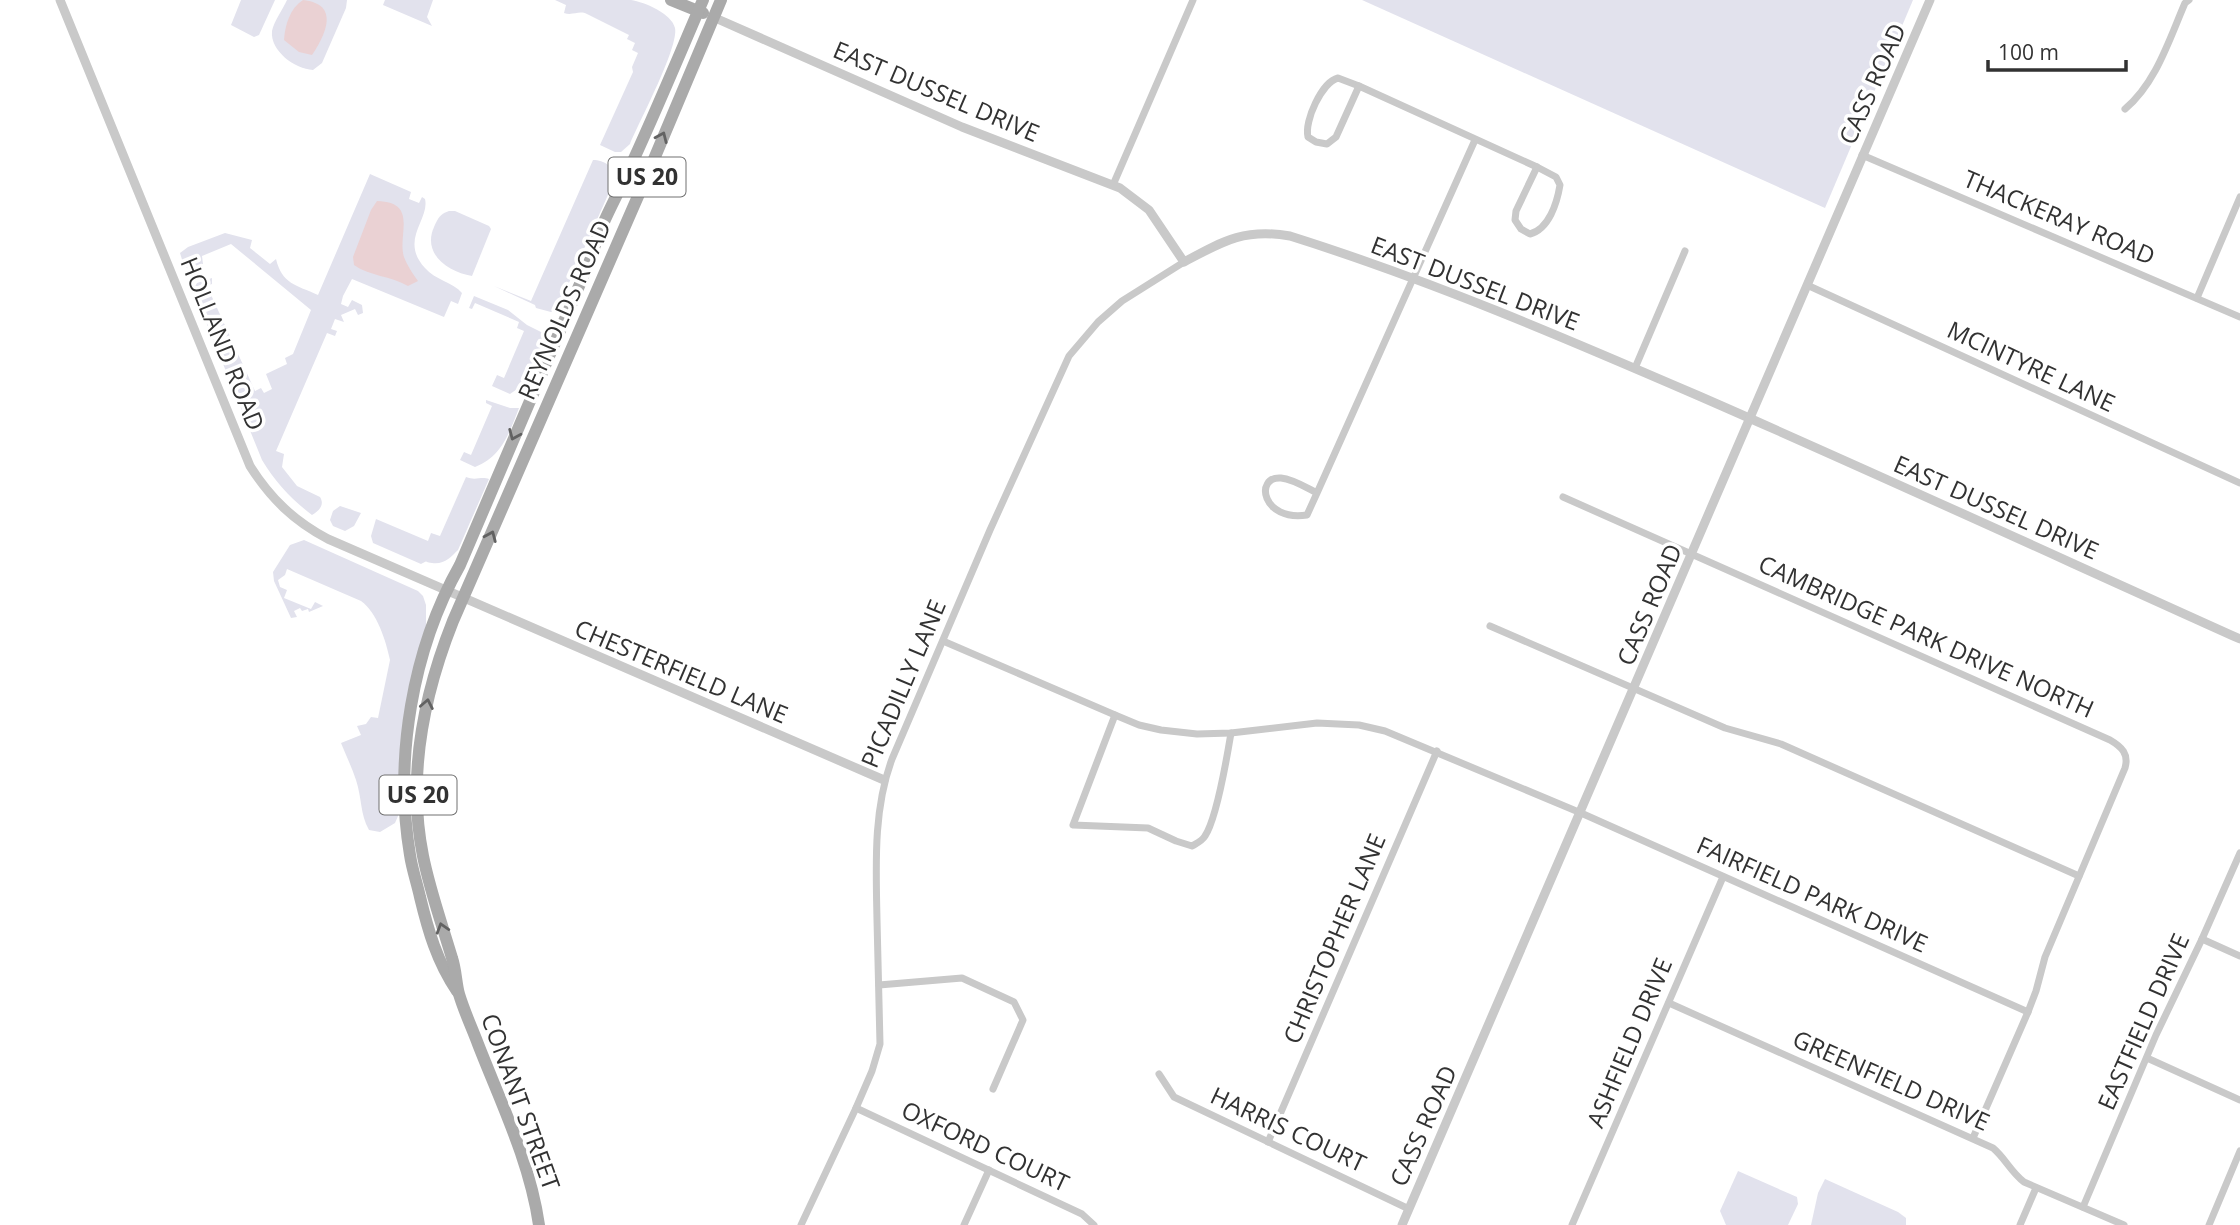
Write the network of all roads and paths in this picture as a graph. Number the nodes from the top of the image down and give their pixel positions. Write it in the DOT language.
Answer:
graph roads {
  1 [pos="60,0"];
  2 [pos="671,0"];
  3 [pos="721,0"];
  4 [pos="1193,0"];
  5 [pos="1930,0"];
  6 [pos="2189,0"];
  7 [pos="700,6"];
  8 [pos="713,17"];
  9 [pos="1359,86"];
  10 [pos="2125,109"];
  11 [pos="1475,139"];
  12 [pos="1862,155"];
  13 [pos="1537,167"];
  14 [pos="1113,185"];
  15 [pos="2240,197"];
  16 [pos="1685,251"];
  17 [pos="1184,262"];
  18 [pos="1412,277"];
  19 [pos="1807,285"];
  20 [pos="2197,298"];
  21 [pos="2240,317"];
  22 [pos="1635,368"];
  23 [pos="1749,418"];
  24 [pos="2240,483"];
  25 [pos="1317,493"];
  26 [pos="1563,497"];
  27 [pos="1693,554"];
  28 [pos="446,591"];
  29 [pos="464,599"];
  30 [pos="1490,626"];
  31 [pos="2240,639"];
  32 [pos="943,641"];
  33 [pos="1635,688"];
  34 [pos="1115,715"];
  35 [pos="1231,733"];
  36 [pos="1437,751"];
  37 [pos="884,780"];
  38 [pos="1581,813"];
  39 [pos="2240,853"];
  40 [pos="2079,876"];
  41 [pos="1723,877"];
  42 [pos="2202,939"];
  43 [pos="2240,956"];
  44 [pos="879,985"];
  45 [pos="459,994"];
  46 [pos="1669,1003"];
  47 [pos="2028,1012"];
  48 [pos="2147,1058"];
  49 [pos="1159,1074"];
  50 [pos="993,1089"];
  51 [pos="2240,1100"];
  52 [pos="856,1108"];
  53 [pos="1973,1138"];
  54 [pos="1268,1142"];
  55 [pos="2240,1151"];
  56 [pos="989,1170"];
  57 [pos="2036,1188"];
  58 [pos="2083,1207"];
  59 [pos="1409,1209"];
  60 [pos="540,1225"];
  61 [pos="801,1225"];
  62 [pos="964,1225"];
  63 [pos="1094,1225"];
  64 [pos="1402,1225"];
  65 [pos="1572,1225"];
  66 [pos="2020,1225"];
  67 [pos="2124,1225"];
  68 [pos="2209,1225"];
  1 -- 28 [label="street, HOLLAND ROAD"];
  2 -- 7 [label="main road"];
  3 -- 8 [label="main road, REYNOLDS ROAD / US 20"];
  4 -- 14 [label="street"];
  5 -- 12 [label="street, CASS ROAD"];
  6 -- 10 [label="street"];
  7 -- 8 [label="main road"];
  7 -- 28 [label="main road, REYNOLDS ROAD / US 20, one-way"];
  8 -- 14 [label="street, EAST DUSSEL DRIVE"];
  29 -- 8 [label="main road, REYNOLDS ROAD / US 20, one-way"];
  9 -- 9 [label="street"];
  9 -- 11 [label="street"];
  11 -- 13 [label="street"];
  11 -- 18 [label="street"];
  12 -- 19 [label="street, CASS ROAD"];
  12 -- 20 [label="street, THACKERAY ROAD"];
  13 -- 13 [label="street"];
  14 -- 17 [label="street, EAST DUSSEL DRIVE"];
  15 -- 20 [label="street"];
  16 -- 22 [label="street"];
  17 -- 18 [label="street, EAST DUSSEL DRIVE"];
  17 -- 32 [label="street, PICADILLY LANE"];
  18 -- 22 [label="street, EAST DUSSEL DRIVE"];
  18 -- 25 [label="street"];
  19 -- 23 [label="street, CASS ROAD"];
  19 -- 24 [label="street, MCINTYRE LANE"];
  20 -- 21 [label="street, THACKERAY ROAD"];
  22 -- 23 [label="street, EAST DUSSEL DRIVE"];
  23 -- 27 [label="street, CASS ROAD"];
  23 -- 31 [label="street, EAST DUSSEL DRIVE"];
  25 -- 25 [label="street"];
  26 -- 27 [label="street, CAMBRIDGE PARK DRIVE NORTH"];
  27 -- 33 [label="street, CASS ROAD"];
  27 -- 40 [label="street, CAMBRIDGE PARK DRIVE NORTH"];
  28 -- 29 [label="street, HOLLAND ROAD"];
  28 -- 45 [label="main road, CONANT STREET / US 20"];
  29 -- 37 [label="street, CHESTERFIELD LANE"];
  45 -- 29 [label="main road, CONANT STREET / US 20, one-way"];
  30 -- 33 [label="street"];
  32 -- 34 [label="street"];
  32 -- 37 [label="street, PICADILLY LANE"];
  33 -- 38 [label="street, CASS ROAD"];
  33 -- 40 [label="street"];
  34 -- 35 [label="street"];
  34 -- 35 [label="street"];
  35 -- 36 [label="street"];
  36 -- 38 [label="street"];
  36 -- 54 [label="street, CHRISTOPHER LANE"];
  37 -- 44 [label="street, PICADILLY LANE"];
  38 -- 41 [label="street, FAIRFIELD PARK DRIVE"];
  38 -- 59 [label="street, CASS ROAD"];
  39 -- 42 [label="street, EASTFIELD DRIVE"];
  40 -- 47 [label="street"];
  41 -- 46 [label="street, ASHFIELD DRIVE"];
  41 -- 47 [label="street, FAIRFIELD PARK DRIVE"];
  42 -- 43 [label="street"];
  42 -- 48 [label="street, EASTFIELD DRIVE"];
  44 -- 50 [label="street"];
  44 -- 52 [label="street, PICADILLY LANE"];
  45 -- 60 [label="main road, CONANT STREET / US 20"];
  46 -- 53 [label="street, GREENFIELD DRIVE"];
  46 -- 65 [label="street, ASHFIELD DRIVE"];
  47 -- 53 [label="street"];
  48 -- 51 [label="street"];
  48 -- 58 [label="street, EASTFIELD DRIVE"];
  49 -- 54 [label="street, HARRIS COURT"];
  52 -- 56 [label="street, OXFORD COURT"];
  52 -- 61 [label="street, PICADILLY LANE"];
  53 -- 57 [label="street, GREENFIELD DRIVE"];
  54 -- 59 [label="street, HARRIS COURT"];
  55 -- 68 [label="street"];
  56 -- 62 [label="street"];
  56 -- 63 [label="street, OXFORD COURT"];
  57 -- 58 [label="street, GREENFIELD DRIVE"];
  57 -- 66 [label="street"];
  58 -- 67 [label="street, GREENFIELD DRIVE"];
  59 -- 64 [label="street, CASS ROAD"];
}
